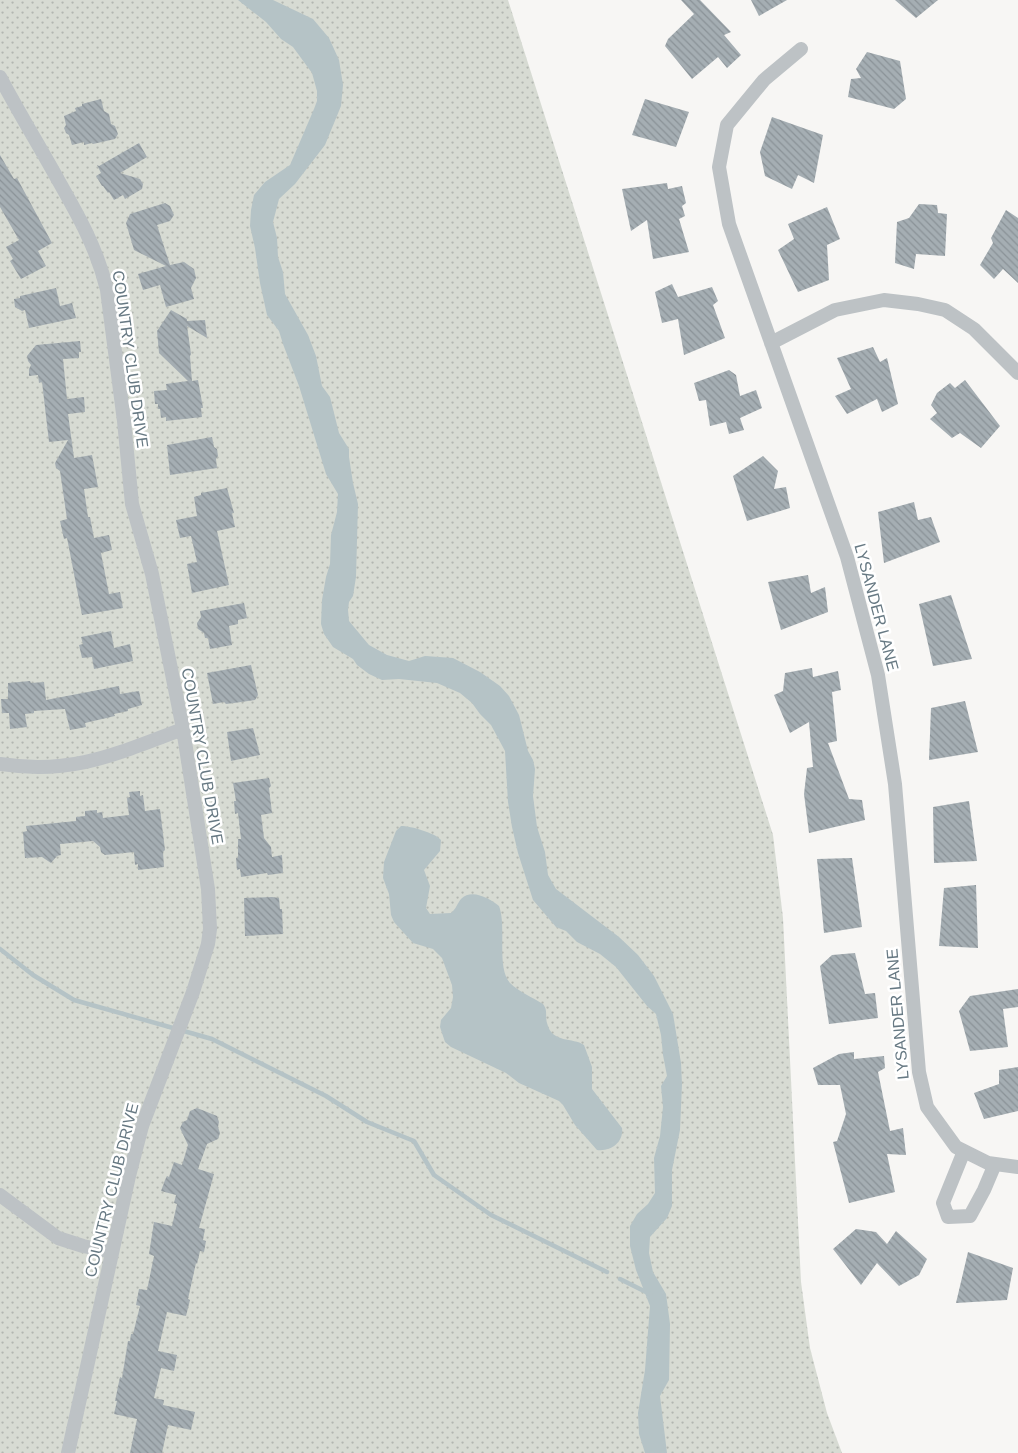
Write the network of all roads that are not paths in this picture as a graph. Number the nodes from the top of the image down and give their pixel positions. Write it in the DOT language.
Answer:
graph roads {
  1 [pos="801,49"];
  2 [pos="0,77"];
  3 [pos="771,343"];
  4 [pos="1018,373"];
  5 [pos="183,729"];
  6 [pos="0,764"];
  7 [pos="964,1151"];
  8 [pos="995,1164"];
  9 [pos="1018,1167"];
  10 [pos="0,1195"];
  11 [pos="112,1252"];
  12 [pos="68,1453"];
  1 -- 3 [label="street, LYSANDER LANE"];
  2 -- 5 [label="street, COUNTRY CLUB DRIVE"];
  3 -- 4 [label="street"];
  3 -- 7 [label="street, LYSANDER LANE"];
  5 -- 6 [label="street"];
  5 -- 11 [label="street, COUNTRY CLUB DRIVE"];
  7 -- 8 [label="street, LYSANDER LANE"];
  7 -- 8 [label="street"];
  8 -- 9 [label="street, LYSANDER LANE"];
  10 -- 11 [label="street"];
  11 -- 12 [label="street, COUNTRY CLUB DRIVE"];
}
